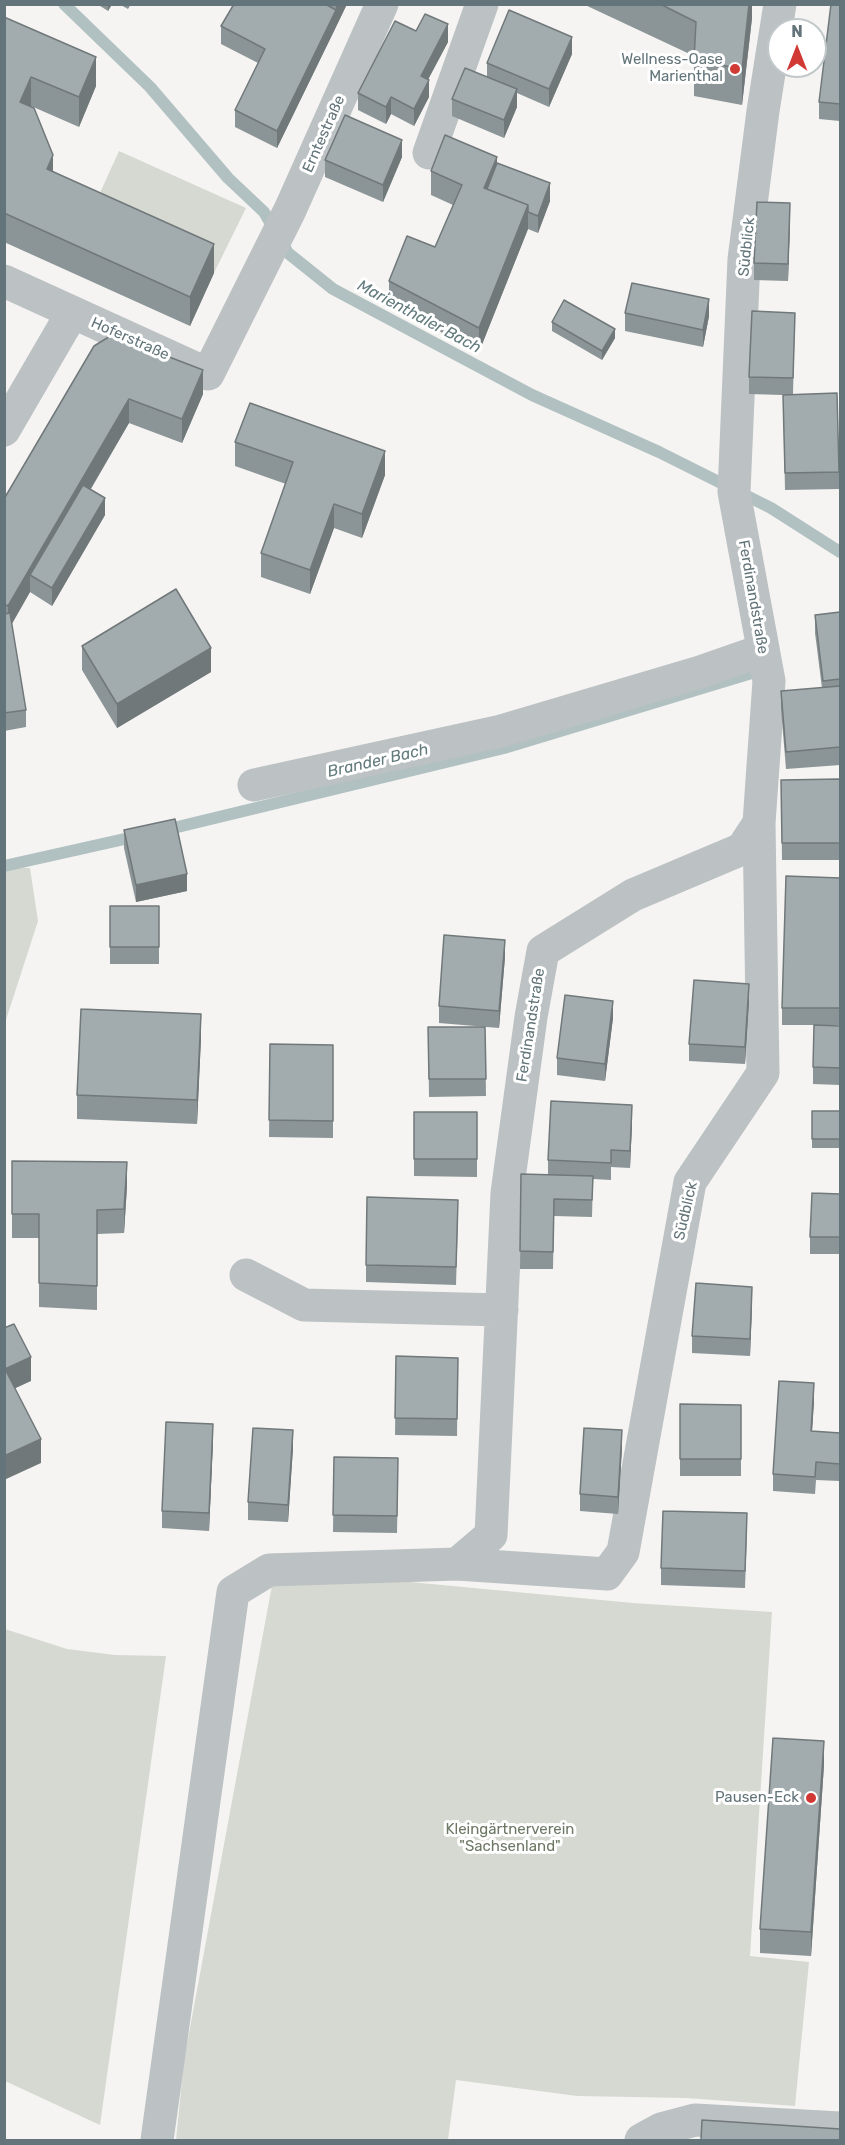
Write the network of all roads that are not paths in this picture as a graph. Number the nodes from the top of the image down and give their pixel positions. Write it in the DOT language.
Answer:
graph roads {
  1 [pos="382,4"];
  2 [pos="482,4"];
  3 [pos="780,4"];
  4 [pos="429,153"];
  5 [pos="263,262"];
  6 [pos="4,281"];
  7 [pos="72,313"];
  8 [pos="4,430"];
  9 [pos="735,483"];
  10 [pos="763,650"];
  11 [pos="254,785"];
  12 [pos="759,823"];
  13 [pos="246,1275"];
  14 [pos="502,1310"];
  15 [pos="457,1564"];
  16 [pos="840,2128"];
  17 [pos="157,2140"];
  18 [pos="641,2140"];
  1 -- 5 [label="street, Erntestraße"];
  2 -- 4 [label="street"];
  3 -- 9 [label="street, Südblick"];
  5 -- 7 [label="street, Hoferstraße"];
  6 -- 7 [label="street, Hoferstraße"];
  7 -- 8 [label="street"];
  9 -- 10 [label="street, Ferdinandstraße"];
  10 -- 11 [label="street"];
  10 -- 12 [label="street, Ferdinandstraße"];
  12 -- 14 [label="street, Ferdinandstraße"];
  12 -- 15 [label="street, Südblick"];
  13 -- 14 [label="street"];
  14 -- 15 [label="street, Ferdinandstraße"];
  15 -- 17 [label="street"];
  16 -- 18 [label="street"];
}
